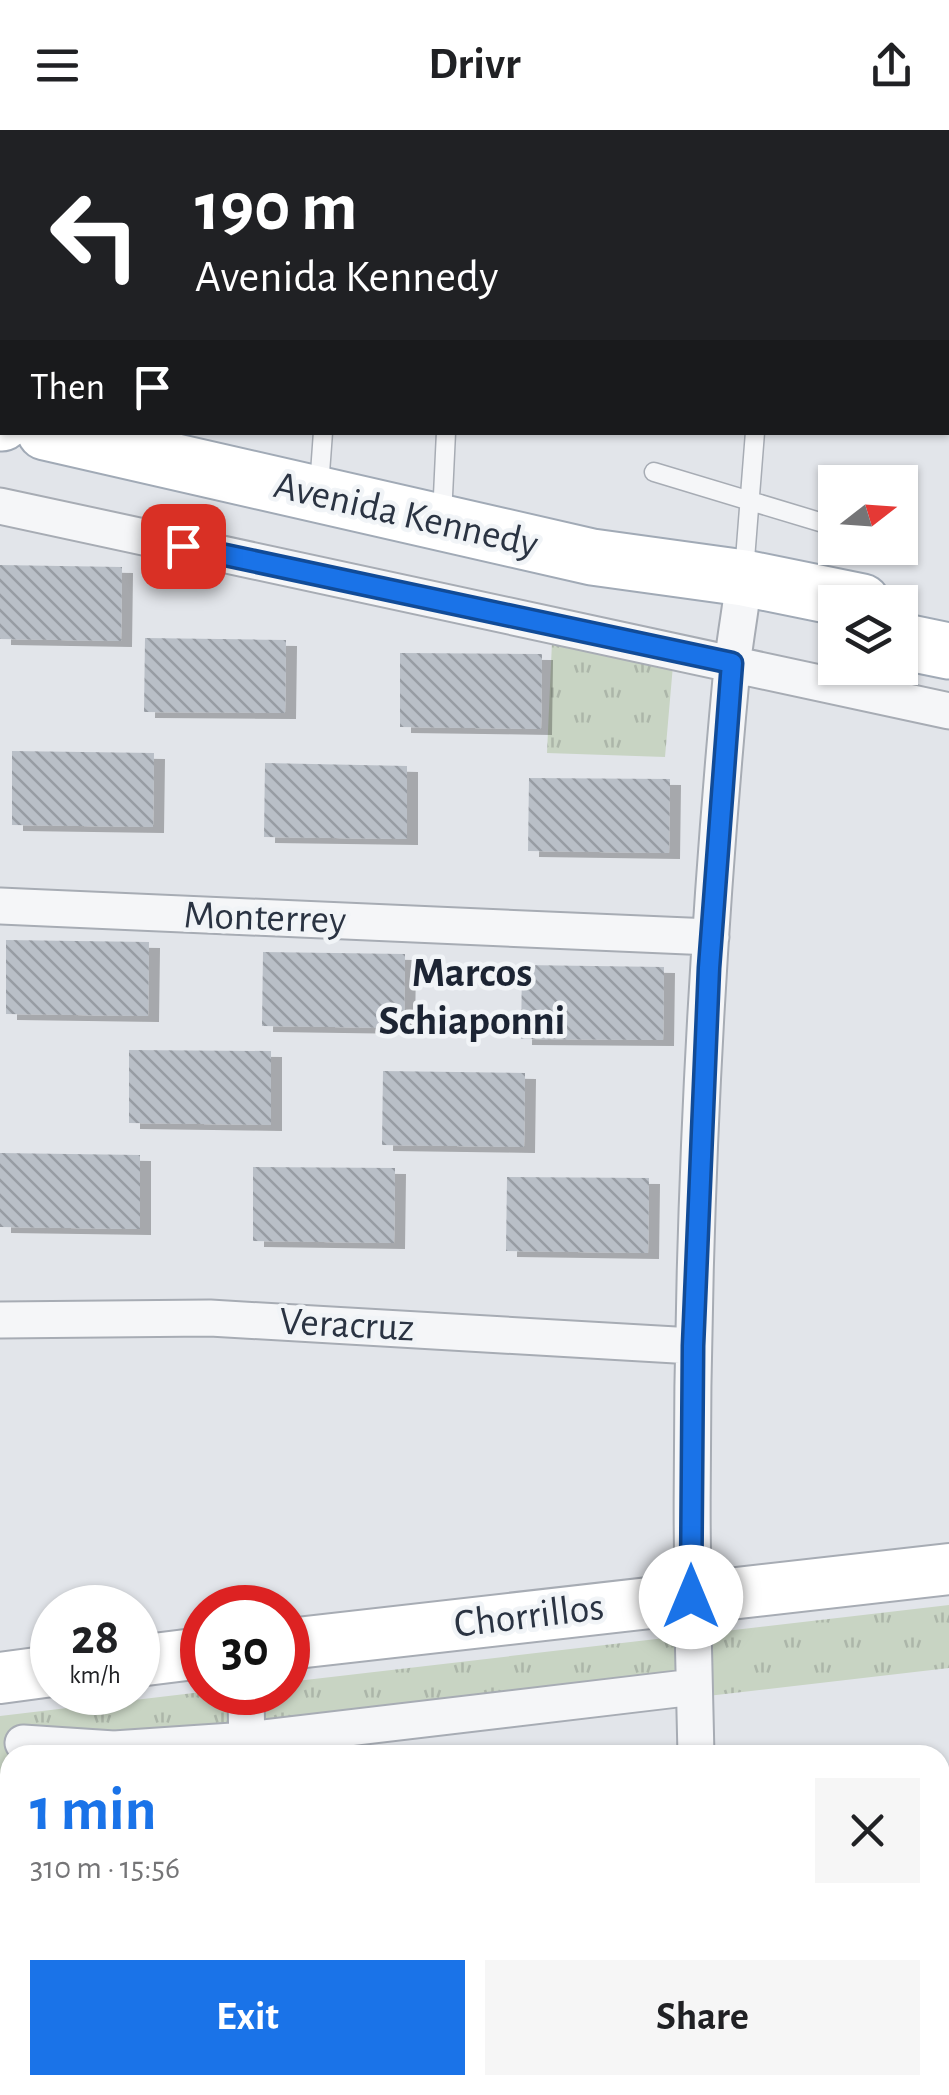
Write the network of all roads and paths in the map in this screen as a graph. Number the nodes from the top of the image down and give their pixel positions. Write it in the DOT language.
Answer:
graph roads {
  1 [pos="58,435"];
  2 [pos="322,435"];
  3 [pos="446,435"];
  4 [pos="754,435"];
  5 [pos="654,472"];
  6 [pos="318,496"];
  7 [pos="750,502"];
  8 [pos="0,506"];
  9 [pos="818,522"];
  10 [pos="441,524"];
  11 [pos="742,592"];
  12 [pos="818,598"];
  13 [pos="918,614"];
  14 [pos="818,620"];
  15 [pos="949,620"];
  16 [pos="918,644"];
  17 [pos="949,651"];
  18 [pos="732,663"];
  19 [pos="949,711"];
  20 [pos="0,906"];
  21 [pos="711,937"];
  22 [pos="0,1320"];
  23 [pos="693,1346"];
  24 [pos="949,1569"];
  25 [pos="691,1597"];
  26 [pos="310,1641"];
  27 [pos="30,1674"];
  28 [pos="0,1678"];
  29 [pos="694,1687"];
  30 [pos="246,1715"];
  31 [pos="24,1743"];
  32 [pos="54,1745"];
  33 [pos="247,1745"];
  34 [pos="269,1745"];
  35 [pos="696,1745"];
  1 -- 6 [label="main road, Avenida Kennedy"];
  2 -- 6 [label="lane"];
  3 -- 10 [label="lane"];
  4 -- 7 [label="lane"];
  5 -- 7 [label="lane"];
  6 -- 10 [label="main road, Avenida Kennedy"];
  7 -- 9 [label="lane"];
  7 -- 11 [label="lane"];
  8 -- 18 [label="street, Avenida Kennedy"];
  10 -- 11 [label="main road, Avenida Kennedy"];
  11 -- 12 [label="main road, Avenida Kennedy"];
  11 -- 14 [label="main road, Avenida Kennedy"];
  11 -- 18 [label="street"];
  13 -- 15 [label="main road"];
  16 -- 17 [label="main road"];
  18 -- 19 [label="street, Avenida Kennedy"];
  18 -- 21 [label="street"];
  20 -- 21 [label="street, Monterrey"];
  21 -- 23 [label="street"];
  22 -- 23 [label="street, Veracruz"];
  23 -- 25 [label="street"];
  24 -- 25 [label="street, Chorrillos"];
  25 -- 26 [label="street, Chorrillos"];
  25 -- 29 [label="street"];
  27 -- 28 [label="street"];
  29 -- 34 [label="street"];
  29 -- 35 [label="street"];
  30 -- 33 [label="street"];
  31 -- 32 [label="street"];
}
